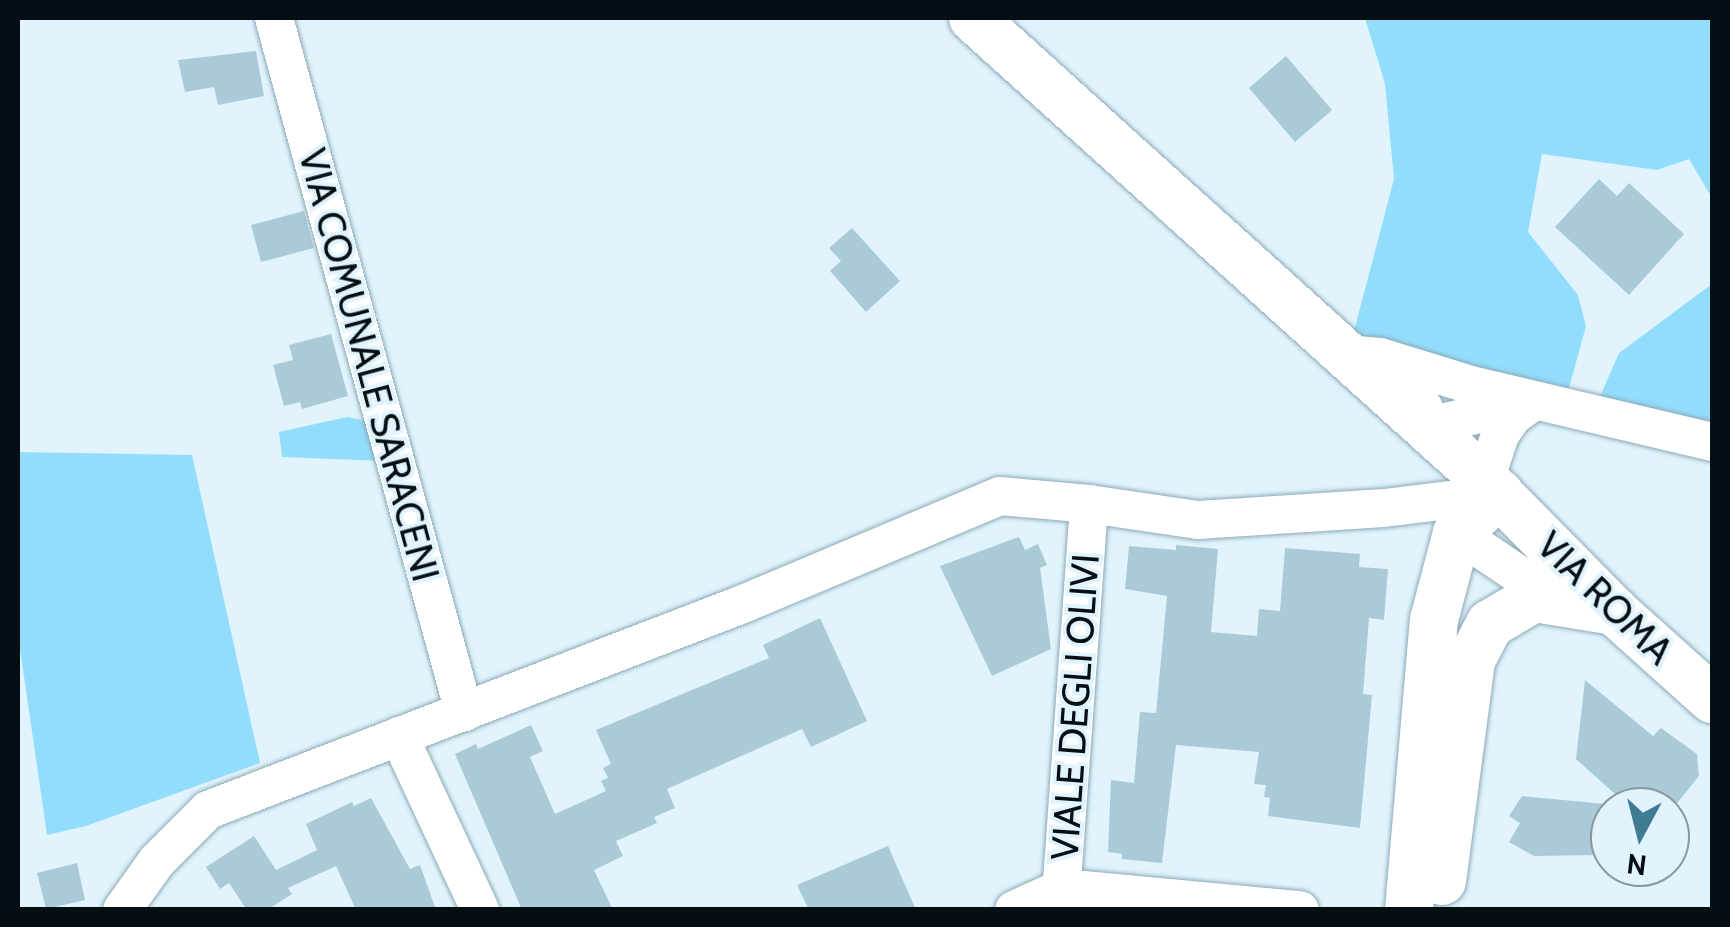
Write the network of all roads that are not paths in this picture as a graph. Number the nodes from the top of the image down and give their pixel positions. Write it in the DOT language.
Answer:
graph roads {
  1 [pos="274,18"];
  2 [pos="973,18"];
  3 [pos="1346,354"];
  4 [pos="1471,385"];
  5 [pos="1535,401"];
  6 [pos="1424,427"];
  7 [pos="1712,442"];
  8 [pos="1492,487"];
  9 [pos="1089,504"];
  10 [pos="1457,533"];
  11 [pos="1558,600"];
  12 [pos="1614,611"];
  13 [pos="1712,700"];
  14 [pos="464,712"];
  15 [pos="399,736"];
  16 [pos="1061,899"];
  17 [pos="122,910"];
  18 [pos="480,910"];
  19 [pos="1014,910"];
  20 [pos="1300,910"];
  21 [pos="1409,910"];
  22 [pos="1438,910"];
  1 -- 14 [label="street, VIA COMUNALE SARACENI"];
  2 -- 3 [label="main road, VIA ROMA"];
  3 -- 4 [label="street"];
  3 -- 6 [label="main road, VIA ROMA"];
  4 -- 5 [label="street"];
  4 -- 6 [label="street"];
  5 -- 6 [label="street"];
  5 -- 7 [label="street"];
  5 -- 8 [label="street"];
  6 -- 8 [label="main road, VIA ROMA"];
  8 -- 9 [label="street"];
  8 -- 10 [label="main road"];
  8 -- 12 [label="main road, VIA ROMA"];
  9 -- 14 [label="street"];
  9 -- 16 [label="street, VIALE DEGLI OLIVI"];
  10 -- 11 [label="street"];
  10 -- 21 [label="main road"];
  11 -- 12 [label="main road"];
  11 -- 22 [label="main road"];
  12 -- 13 [label="main road, VIA ROMA"];
  14 -- 15 [label="street"];
  15 -- 17 [label="street"];
  15 -- 18 [label="street"];
  16 -- 19 [label="street"];
  16 -- 20 [label="street"];
}
